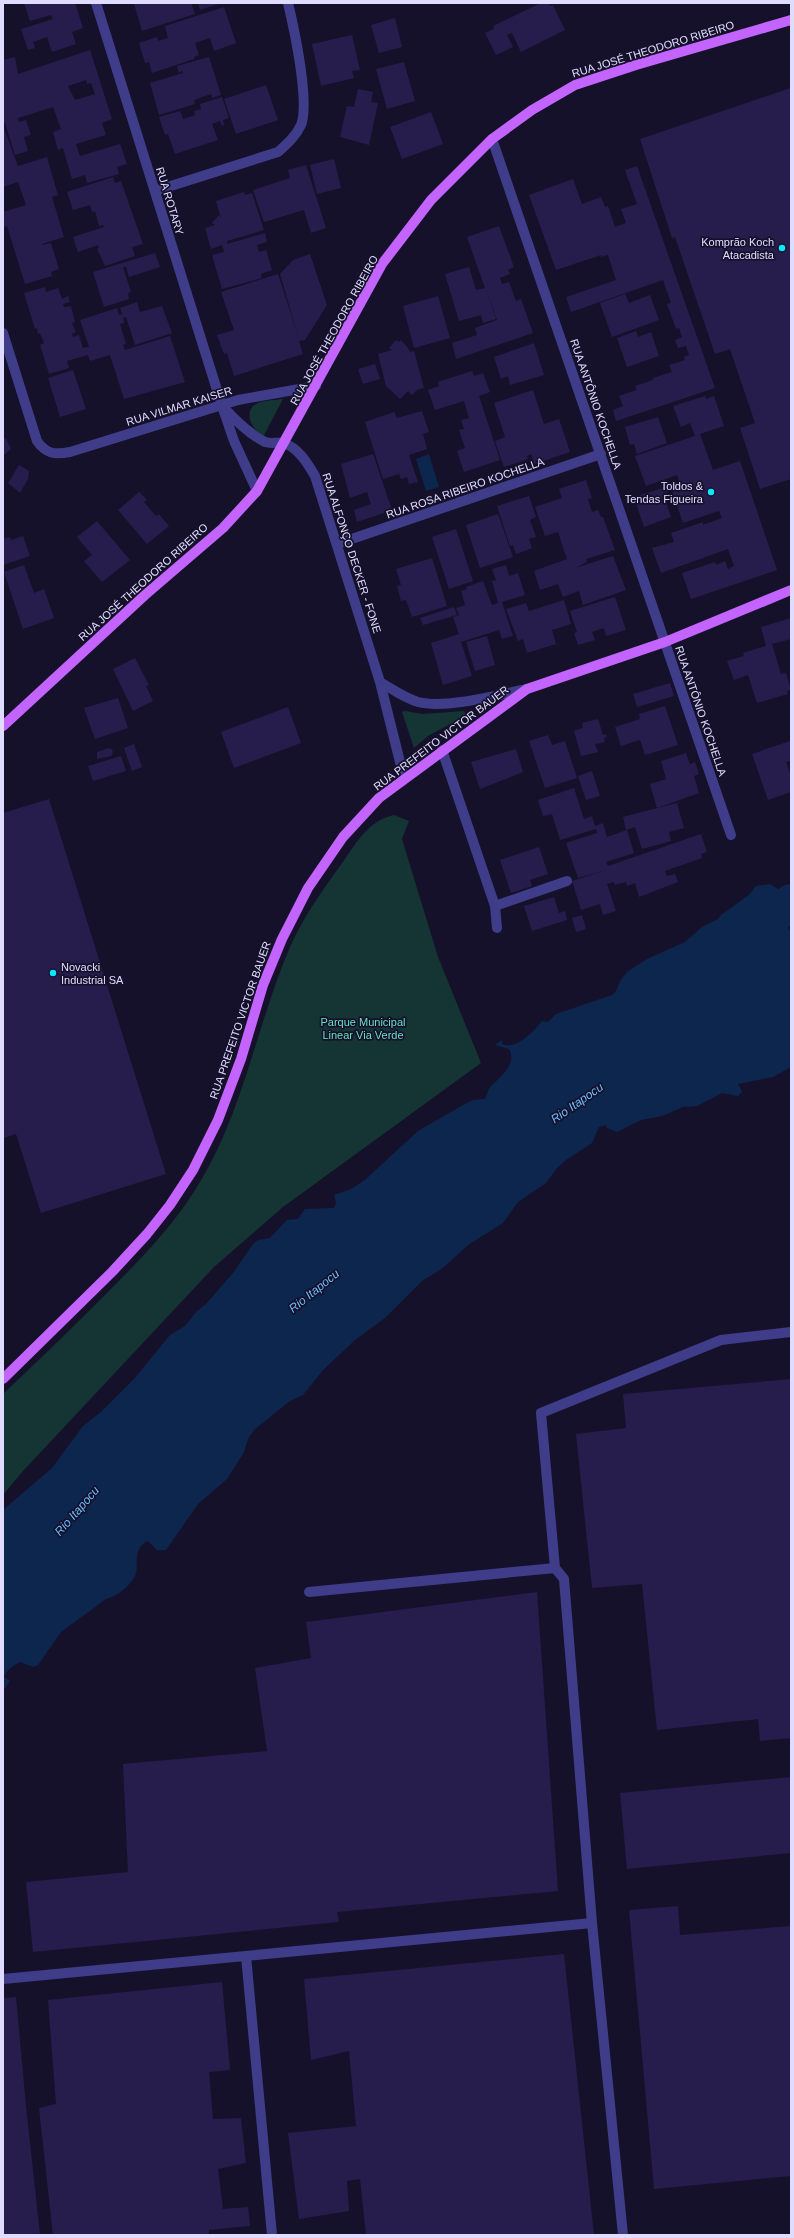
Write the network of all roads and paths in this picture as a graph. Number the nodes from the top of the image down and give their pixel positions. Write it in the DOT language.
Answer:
graph roads {
  1 [pos="96,3"];
  2 [pos="288,3"];
  3 [pos="791,20"];
  4 [pos="492,139"];
  5 [pos="155,191"];
  6 [pos="3,333"];
  7 [pos="316,386"];
  8 [pos="222,406"];
  9 [pos="284,443"];
  10 [pos="601,454"];
  11 [pos="257,490"];
  12 [pos="337,544"];
  13 [pos="791,590"];
  14 [pos="665,642"];
  15 [pos="380,682"];
  16 [pos="527,689"];
  17 [pos="3,726"];
  18 [pos="442,750"];
  19 [pos="404,778"];
  20 [pos="731,836"];
  21 [pos="567,881"];
  22 [pos="494,906"];
  23 [pos="497,928"];
  24 [pos="791,1332"];
  25 [pos="3,1378"];
  26 [pos="555,1568"];
  27 [pos="309,1592"];
  28 [pos="592,1923"];
  29 [pos="246,1956"];
  30 [pos="3,1979"];
  31 [pos="272,2235"];
  32 [pos="624,2235"];
  1 -- 5 [label="street, RUA ROTARY"];
  2 -- 5 [label="street"];
  3 -- 4 [label="main road, RUA JOSÉ THEODORO RIBEIRO"];
  4 -- 7 [label="main road, RUA JOSÉ THEODORO RIBEIRO"];
  4 -- 10 [label="street, RUA ANTÔNIO KOCHELLA"];
  5 -- 8 [label="street, RUA ROTARY"];
  6 -- 8 [label="street, RUA VILMAR KAISER"];
  7 -- 8 [label="street, RUA VILMAR KAISER"];
  7 -- 9 [label="main road, RUA JOSÉ THEODORO RIBEIRO"];
  8 -- 9 [label="street, RUA ROTARY"];
  8 -- 11 [label="street, RUA ROTARY"];
  9 -- 11 [label="main road, RUA JOSÉ THEODORO RIBEIRO"];
  9 -- 12 [label="street, RUA ALFONÇO DECKER - FONE"];
  10 -- 12 [label="street, RUA ROSA RIBEIRO KOCHELLA"];
  10 -- 14 [label="street, RUA ANTÔNIO KOCHELLA"];
  11 -- 17 [label="main road, RUA JOSÉ THEODORO RIBEIRO"];
  12 -- 15 [label="street, RUA ALFONÇO DECKER - FONE"];
  13 -- 14 [label="main road, RUA PREFEITO VICTOR BAUER"];
  14 -- 16 [label="main road, RUA PREFEITO VICTOR BAUER"];
  14 -- 20 [label="street, RUA ANTÔNIO KOCHELLA"];
  15 -- 16 [label="street"];
  15 -- 19 [label="street, RUA ALFONÇO DECKER - FONE"];
  16 -- 18 [label="main road, RUA PREFEITO VICTOR BAUER"];
  18 -- 19 [label="main road, RUA PREFEITO VICTOR BAUER"];
  18 -- 22 [label="street"];
  19 -- 25 [label="main road, RUA PREFEITO VICTOR BAUER"];
  21 -- 22 [label="street"];
  22 -- 23 [label="street"];
  24 -- 26 [label="street"];
  26 -- 27 [label="street"];
  26 -- 28 [label="street"];
  28 -- 29 [label="street"];
  28 -- 32 [label="street"];
  29 -- 30 [label="street"];
  29 -- 31 [label="street"];
}
